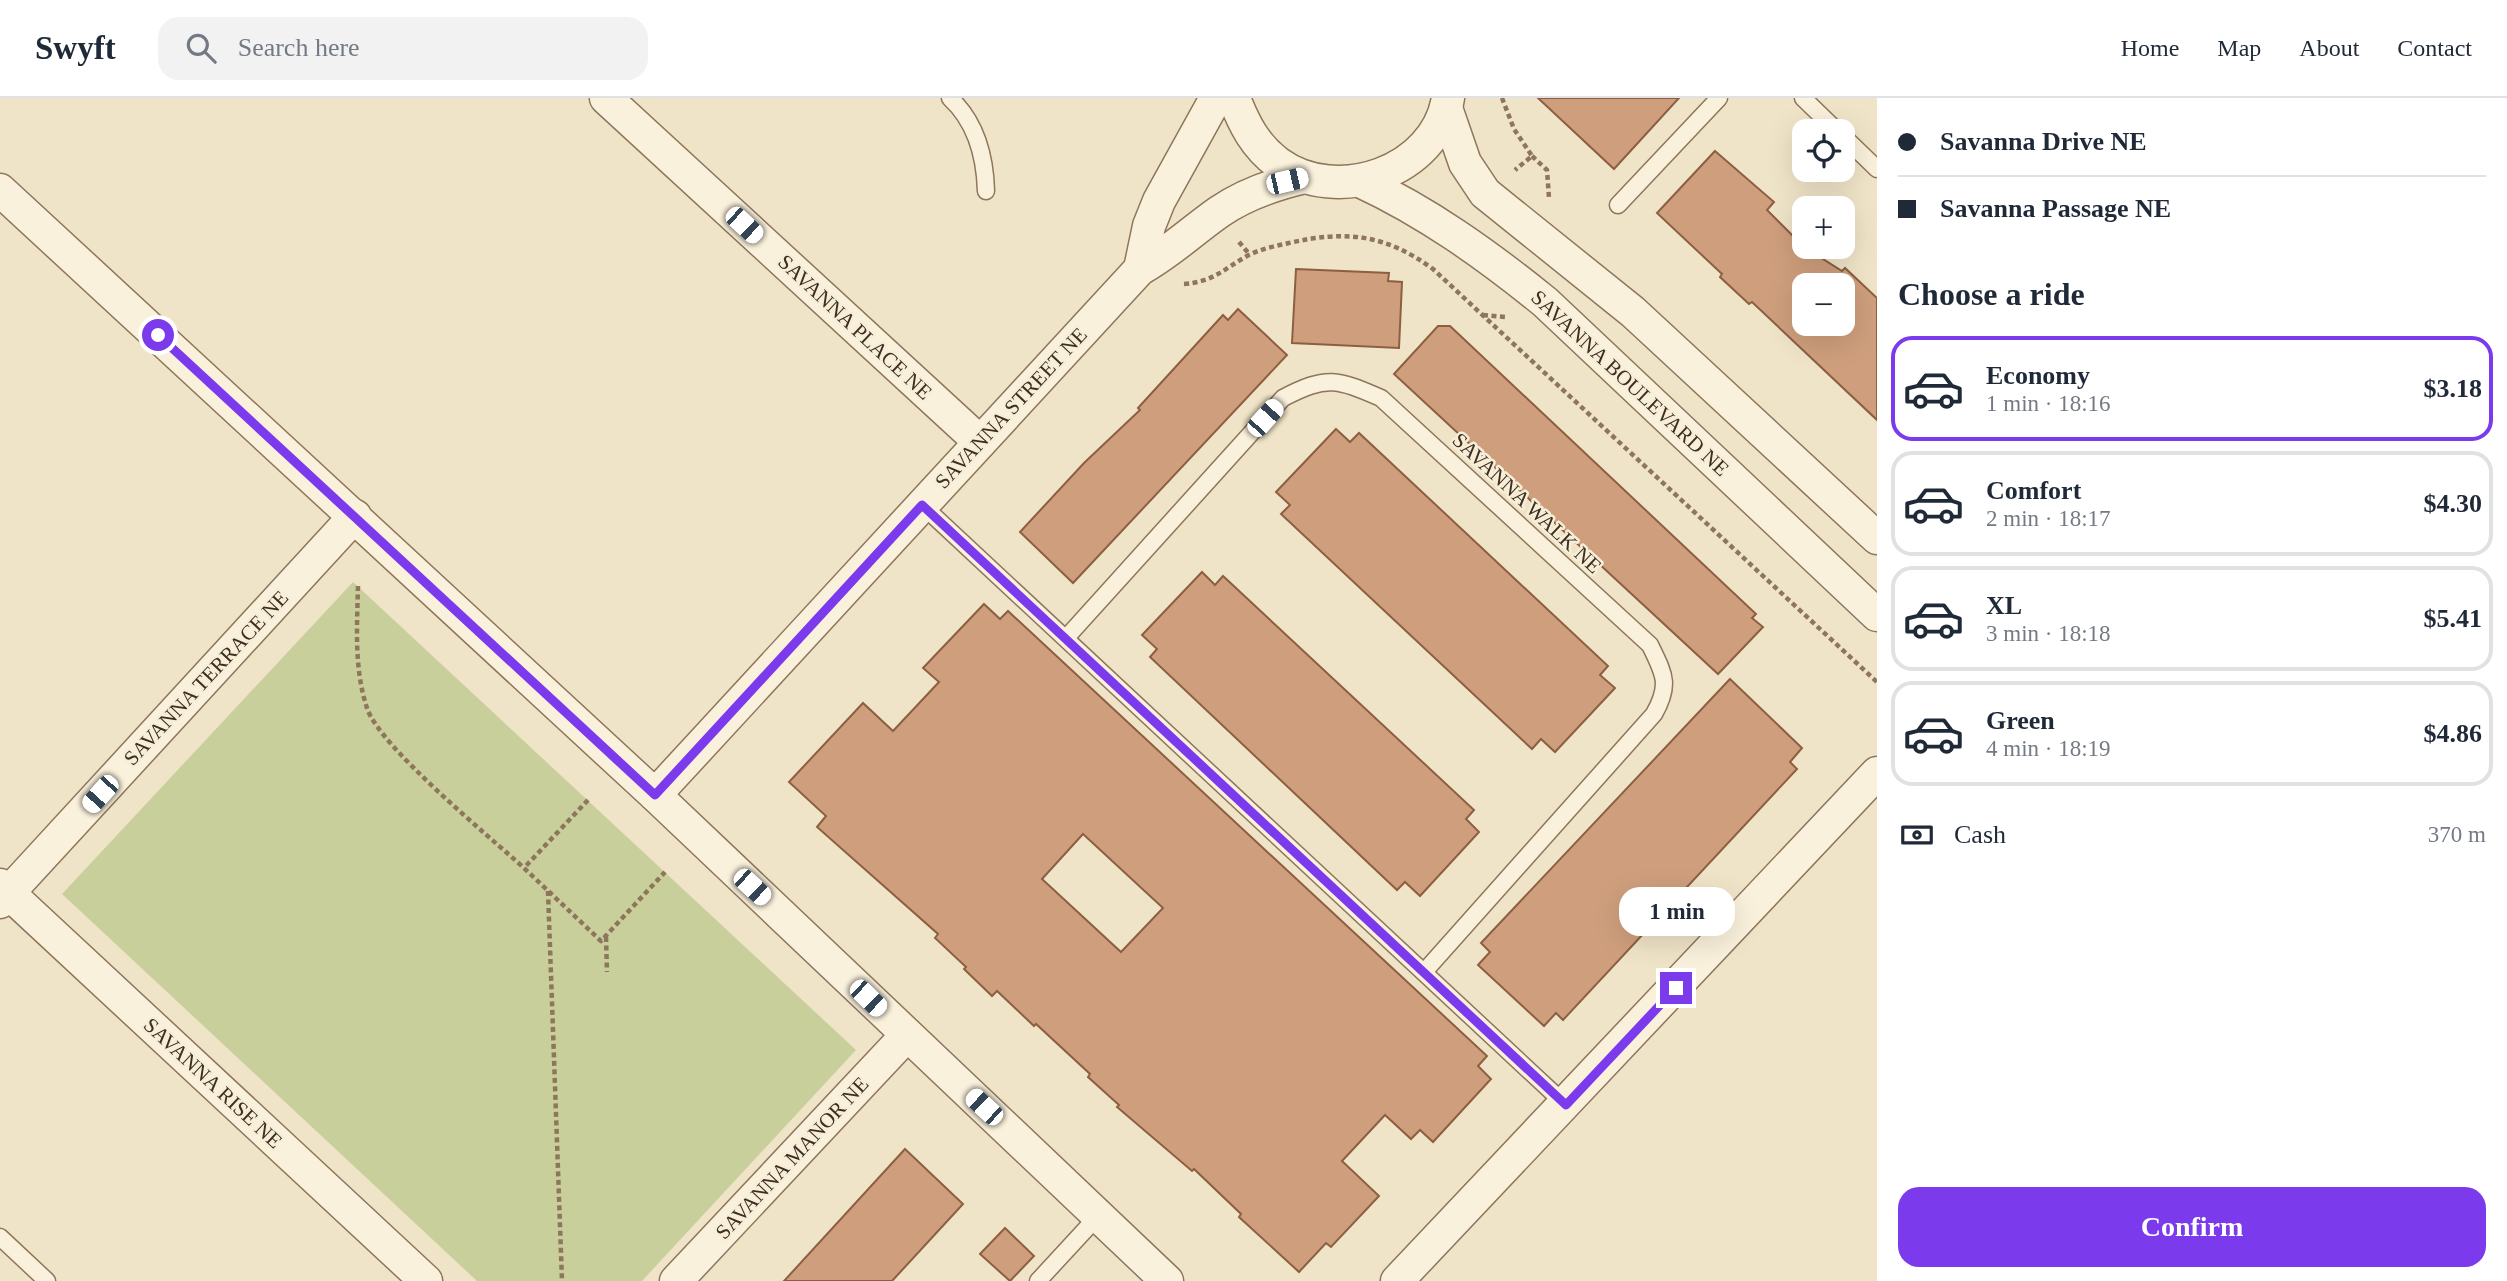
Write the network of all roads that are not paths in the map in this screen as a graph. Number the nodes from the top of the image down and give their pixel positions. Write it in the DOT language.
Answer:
graph roads {
  1 [pos="606,98"];
  2 [pos="950,98"];
  3 [pos="1216,98"];
  4 [pos="1234,98"];
  5 [pos="1719,98"];
  6 [pos="1802,98"];
  7 [pos="1447,103"];
  8 [pos="1824,119"];
  9 [pos="1855,148"];
  10 [pos="1877,169"];
  11 [pos="1305,177"];
  12 [pos="1360,181"];
  13 [pos="0,190"];
  14 [pos="986,191"];
  15 [pos="1618,205"];
  16 [pos="1140,269"];
  17 [pos="980,442"];
  18 [pos="922,505"];
  19 [pos="355,516"];
  20 [pos="1877,538"];
  21 [pos="1877,615"];
  22 [pos="1066,638"];
  23 [pos="1877,773"];
  24 [pos="655,795"];
  25 [pos="3,894"];
  26 [pos="1424,972"];
  27 [pos="907,1035"];
  28 [pos="1566,1105"];
  29 [pos="1098,1216"];
  30 [pos="0,1237"];
  31 [pos="47,1281"];
  32 [pos="426,1281"];
  33 [pos="676,1281"];
  34 [pos="1038,1281"];
  35 [pos="1167,1281"];
  36 [pos="1397,1281"];
  1 -- 17 [label="street, SAVANNA PLACE NE"];
  2 -- 14 [label="lane"];
  3 -- 16 [label="street"];
  4 -- 11 [label="street"];
  5 -- 15 [label="lane"];
  6 -- 8 [label="lane"];
  7 -- 12 [label="street"];
  7 -- 20 [label="street"];
  9 -- 10 [label="lane"];
  11 -- 12 [label="street"];
  11 -- 16 [label="street, SAVANNA STREET NE"];
  12 -- 21 [label="street, SAVANNA BOULEVARD NE"];
  13 -- 19 [label="street"];
  16 -- 17 [label="street, SAVANNA STREET NE"];
  17 -- 18 [label="street, SAVANNA STREET NE"];
  18 -- 22 [label="lane"];
  18 -- 24 [label="street, SAVANNA STREET NE"];
  19 -- 24 [label="street"];
  19 -- 25 [label="street, SAVANNA TERRACE NE"];
  22 -- 26 [label="lane"];
  22 -- 26 [label="lane, SAVANNA WALK NE"];
  23 -- 28 [label="street"];
  24 -- 27 [label="street"];
  25 -- 32 [label="street, SAVANNA RISE NE"];
  26 -- 28 [label="lane"];
  27 -- 29 [label="street"];
  27 -- 33 [label="street, SAVANNA MANOR NE"];
  28 -- 36 [label="street"];
  29 -- 34 [label="lane"];
  29 -- 35 [label="street"];
  30 -- 31 [label="lane"];
}
